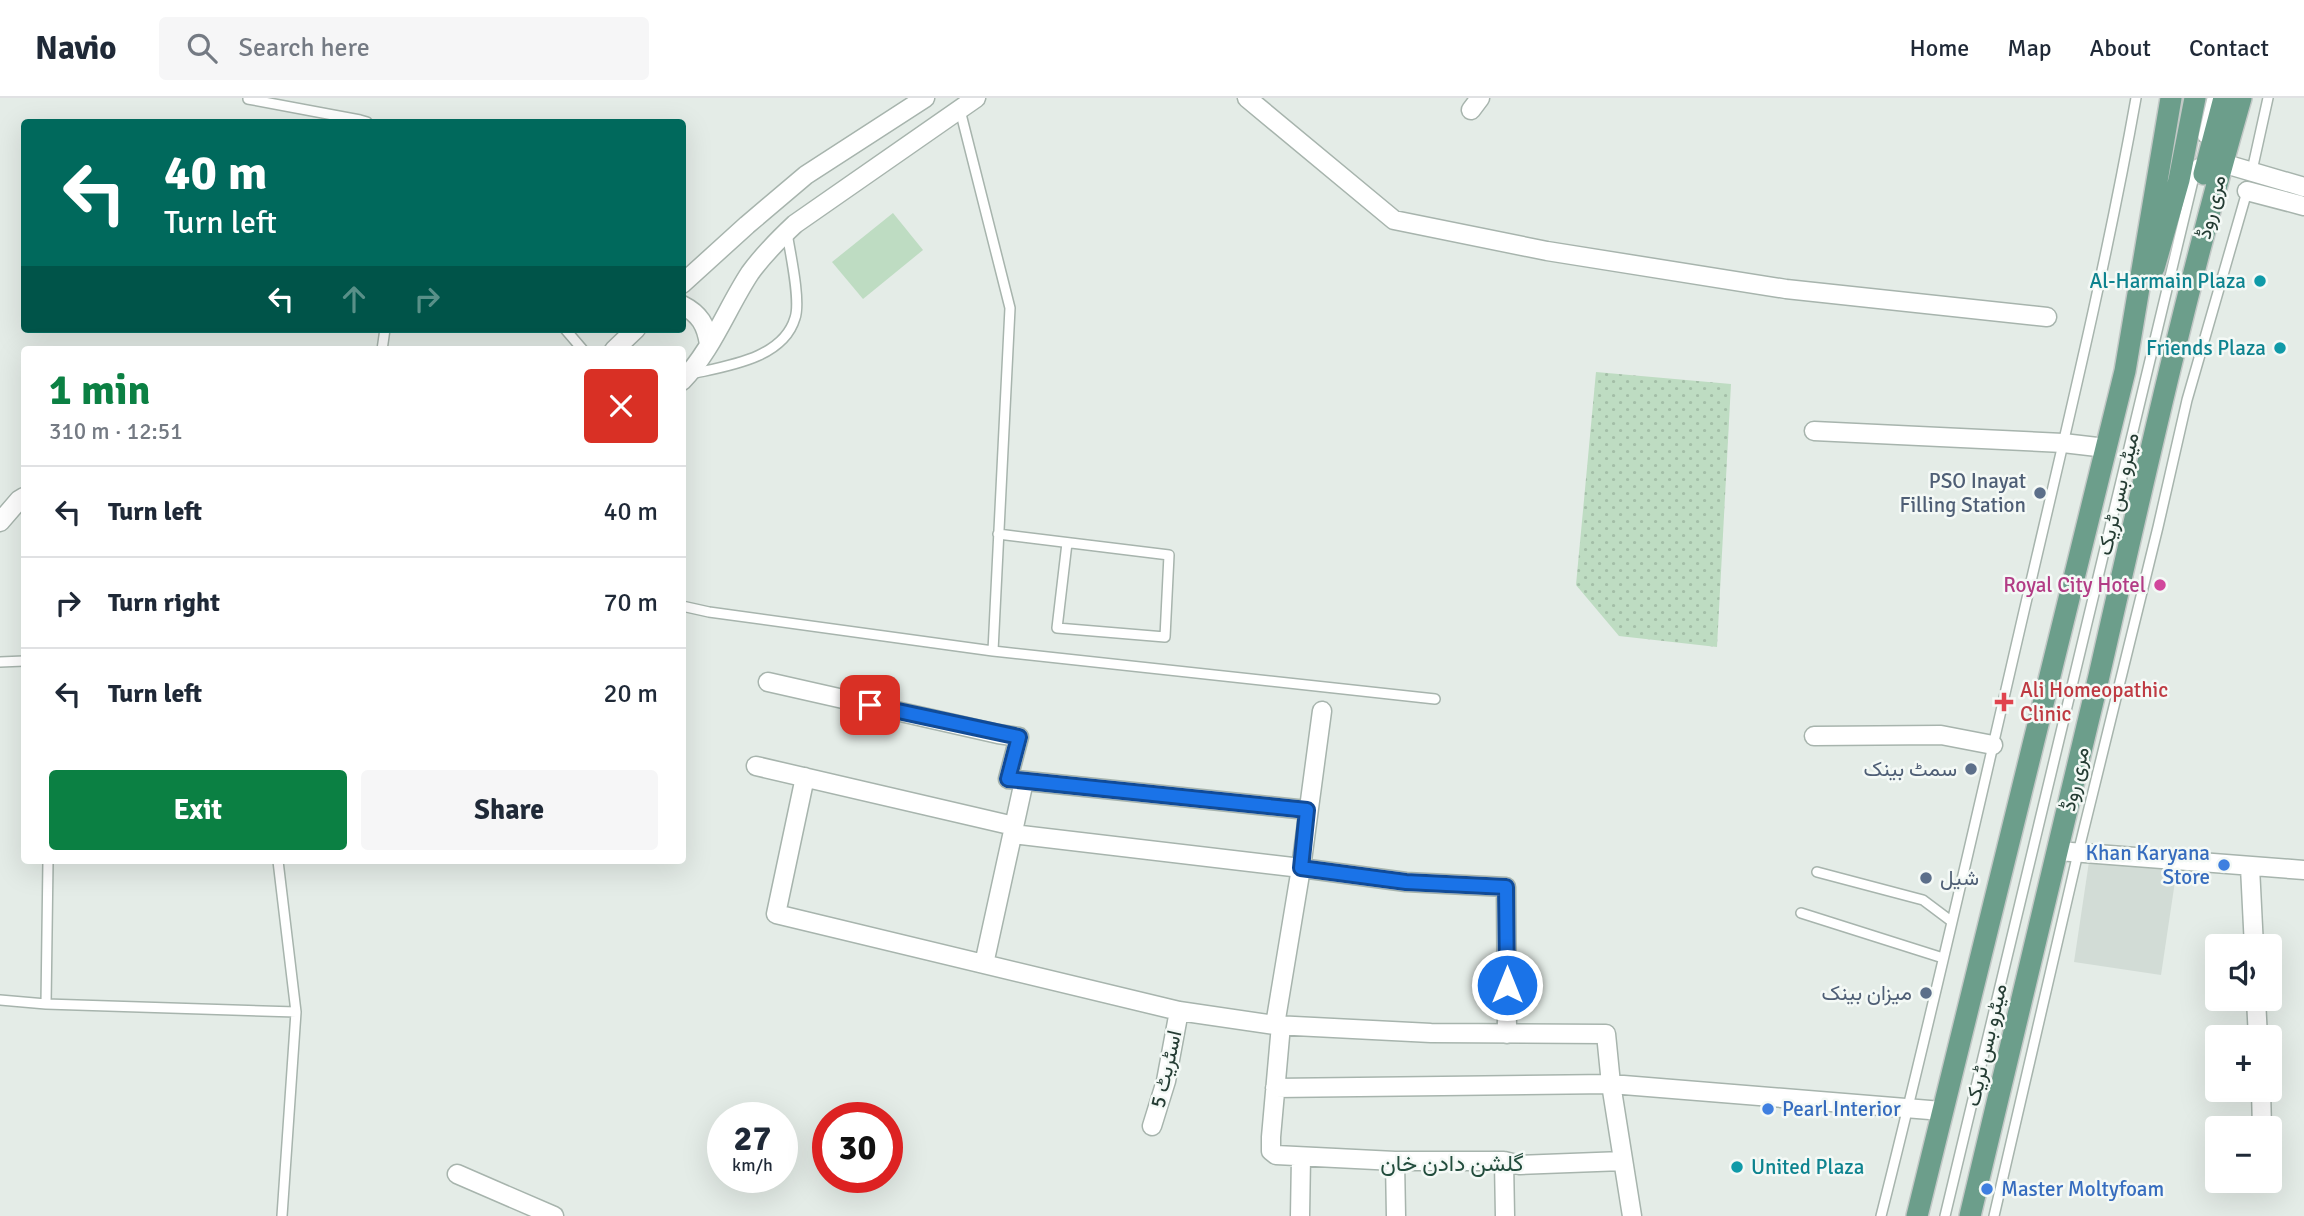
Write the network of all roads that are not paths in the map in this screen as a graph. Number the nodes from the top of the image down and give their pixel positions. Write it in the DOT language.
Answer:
graph roads {
  1 [pos="925,98"];
  2 [pos="976,98"];
  3 [pos="1247,98"];
  4 [pos="2136,98"];
  5 [pos="2171,98"];
  6 [pos="2195,98"];
  7 [pos="2213,98"];
  8 [pos="2224,98"];
  9 [pos="2241,98"];
  10 [pos="2268,98"];
  11 [pos="248,99"];
  12 [pos="960,110"];
  13 [pos="355,119"];
  14 [pos="2222,163"];
  15 [pos="2251,173"];
  16 [pos="2304,187"];
  17 [pos="2247,191"];
  18 [pos="775,201"];
  19 [pos="2304,206"];
  20 [pos="791,227"];
  21 [pos="686,280"];
  22 [pos="686,307"];
  23 [pos="2047,317"];
  24 [pos="632,333"];
  25 [pos="709,344"];
  26 [pos="618,346"];
  27 [pos="2125,371"];
  28 [pos="686,377"];
  29 [pos="2166,385"];
  30 [pos="1814,431"];
  31 [pos="2063,443"];
  32 [pos="2106,448"];
  33 [pos="21,499"];
  34 [pos="0,522"];
  35 [pos="999,534"];
  36 [pos="1066,543"];
  37 [pos="686,607"];
  38 [pos="993,652"];
  39 [pos="0,662"];
  40 [pos="21,662"];
  41 [pos="768,682"];
  42 [pos="1435,699"];
  43 [pos="1322,711"];
  44 [pos="1814,736"];
  45 [pos="1993,745"];
  46 [pos="756,766"];
  47 [pos="805,777"];
  48 [pos="1024,781"];
  49 [pos="1307,810"];
  50 [pos="1014,830"];
  51 [pos="2068,852"];
  52 [pos="48,864"];
  53 [pos="278,864"];
  54 [pos="2250,867"];
  55 [pos="1301,868"];
  56 [pos="2304,870"];
  57 [pos="1817,872"];
  58 [pos="1801,913"];
  59 [pos="1951,920"];
  60 [pos="2253,934"];
  61 [pos="1943,958"];
  62 [pos="984,964"];
  63 [pos="0,1000"];
  64 [pos="46,1004"];
  65 [pos="1179,1011"];
  66 [pos="296,1013"];
  67 [pos="1278,1025"];
  68 [pos="1507,1034"];
  69 [pos="1611,1084"];
  70 [pos="1275,1088"];
  71 [pos="1908,1108"];
  72 [pos="1942,1111"];
  73 [pos="1152,1126"];
  74 [pos="1301,1157"];
  75 [pos="1395,1161"];
  76 [pos="1504,1161"];
  77 [pos="1623,1161"];
  78 [pos="457,1174"];
  79 [pos="282,1216"];
  80 [pos="554,1216"];
  81 [pos="1300,1216"];
  82 [pos="1396,1216"];
  83 [pos="1505,1216"];
  84 [pos="1632,1216"];
  85 [pos="1881,1216"];
  86 [pos="1917,1216"];
  87 [pos="1945,1216"];
  88 [pos="1970,1216"];
  89 [pos="1994,1216"];
  1 -- 18 [label="street"];
  2 -- 12 [label="street"];
  3 -- 23 [label="street"];
  4 -- 31 [label="lane"];
  5 -- 27 [label="main road"];
  6 -- 27 [label="main road"];
  7 -- 87 [label="lane, میٹرو بس ٹریک"];
  8 -- 29 [label="main road"];
  9 -- 14 [label="main road, مری روڈ"];
  10 -- 15 [label="lane"];
  11 -- 13 [label="lane"];
  12 -- 20 [label="street"];
  12 -- 35 [label="lane"];
  14 -- 15 [label="street"];
  14 -- 29 [label="main road, مری روڈ"];
  15 -- 16 [label="street"];
  15 -- 17 [label="lane"];
  17 -- 19 [label="street"];
  17 -- 51 [label="lane"];
  18 -- 20 [label="street"];
  18 -- 21 [label="street"];
  20 -- 25 [label="street"];
  20 -- 28 [label="lane"];
  22 -- 25 [label="street"];
  24 -- 26 [label="street"];
  25 -- 28 [label="street"];
  27 -- 32 [label="main road"];
  29 -- 51 [label="main road, مری روڈ"];
  30 -- 31 [label="street"];
  31 -- 32 [label="street"];
  31 -- 45 [label="lane"];
  32 -- 72 [label="main road"];
  33 -- 34 [label="street"];
  35 -- 36 [label="lane"];
  35 -- 38 [label="lane"];
  36 -- 36 [label="lane"];
  37 -- 38 [label="lane"];
  38 -- 42 [label="lane"];
  39 -- 40 [label="lane"];
  41 -- 48 [label="street"];
  43 -- 49 [label="street"];
  44 -- 45 [label="street"];
  45 -- 59 [label="lane"];
  46 -- 47 [label="street"];
  47 -- 50 [label="street"];
  47 -- 62 [label="street"];
  48 -- 49 [label="street"];
  48 -- 50 [label="street"];
  49 -- 55 [label="street"];
  50 -- 55 [label="street"];
  50 -- 62 [label="street"];
  51 -- 54 [label="street"];
  51 -- 88 [label="main road, مری روڈ"];
  51 -- 89 [label="lane"];
  52 -- 64 [label="lane"];
  53 -- 66 [label="lane"];
  54 -- 56 [label="street"];
  54 -- 60 [label="street"];
  55 -- 67 [label="street"];
  55 -- 68 [label="street"];
  57 -- 59 [label="lane"];
  58 -- 61 [label="lane"];
  59 -- 61 [label="lane"];
  61 -- 71 [label="lane"];
  62 -- 65 [label="street"];
  63 -- 64 [label="lane"];
  64 -- 66 [label="lane"];
  65 -- 67 [label="street"];
  65 -- 73 [label="street, اسٹریٹ 5"];
  66 -- 79 [label="lane"];
  67 -- 68 [label="street"];
  67 -- 70 [label="street"];
  68 -- 69 [label="street"];
  69 -- 70 [label="street"];
  69 -- 71 [label="street"];
  69 -- 77 [label="street"];
  70 -- 74 [label="street"];
  71 -- 72 [label="street"];
  71 -- 85 [label="lane"];
  72 -- 86 [label="main road"];
  74 -- 75 [label="street"];
  74 -- 81 [label="street"];
  75 -- 76 [label="street"];
  75 -- 82 [label="street"];
  76 -- 77 [label="street"];
  76 -- 83 [label="street"];
  77 -- 84 [label="street"];
  78 -- 80 [label="street"];
}
